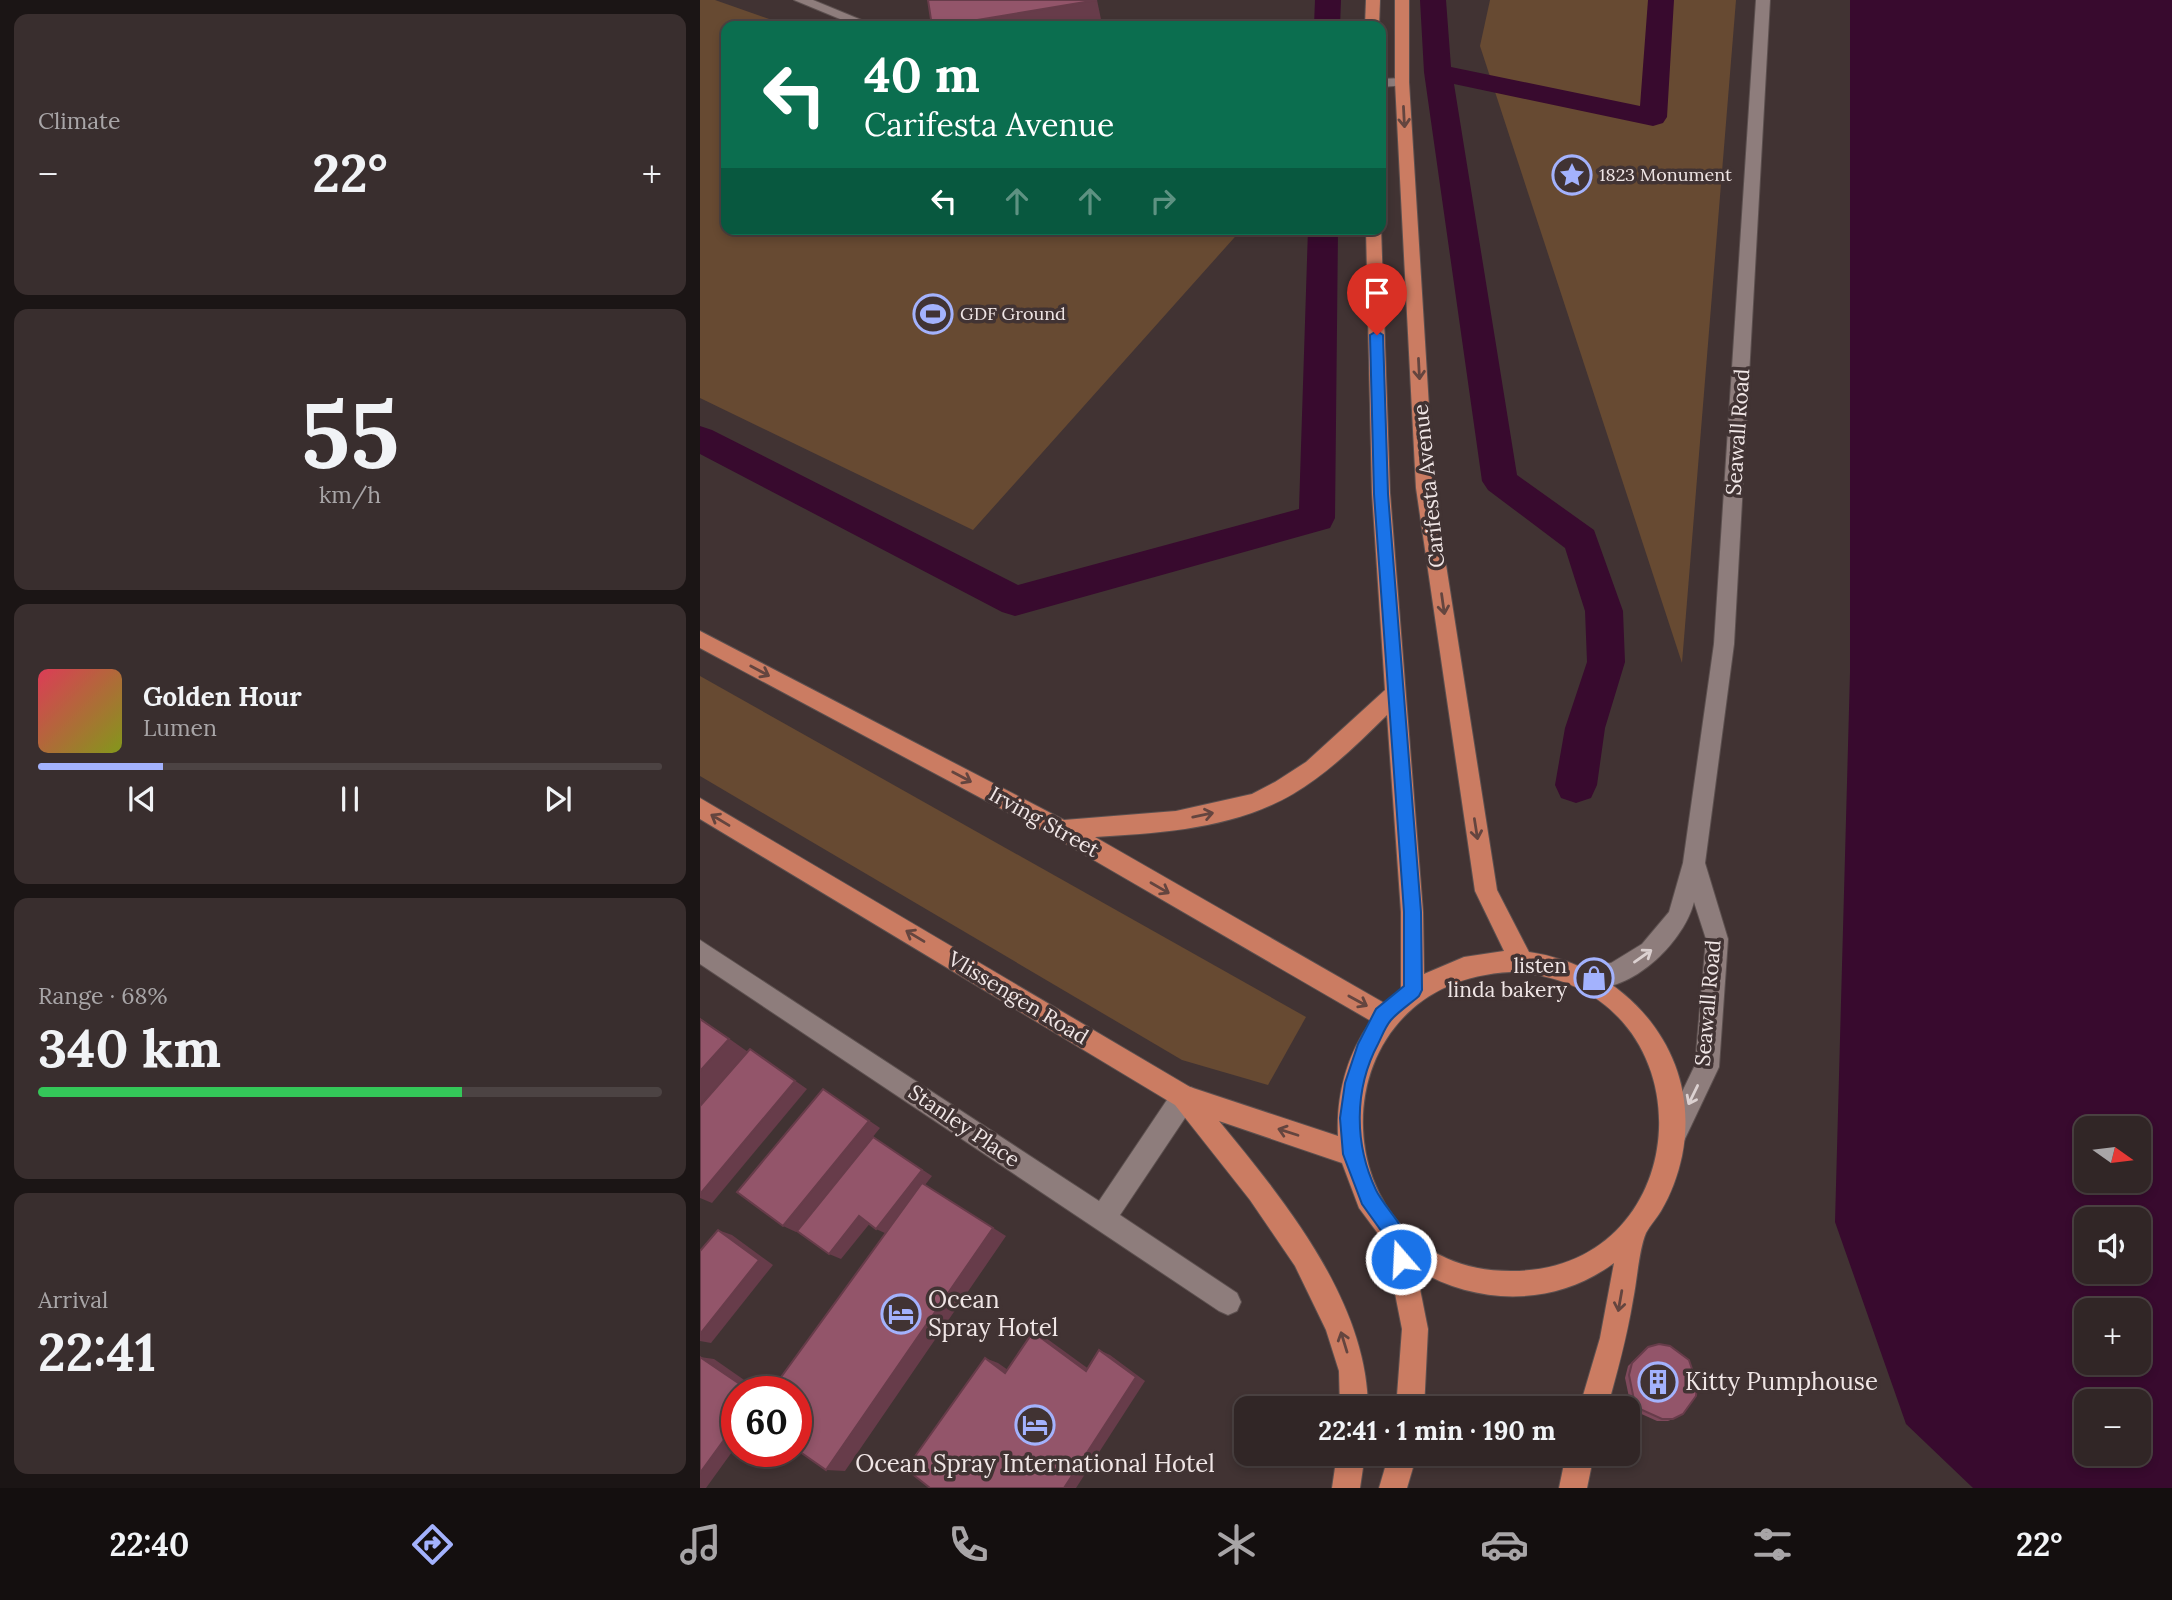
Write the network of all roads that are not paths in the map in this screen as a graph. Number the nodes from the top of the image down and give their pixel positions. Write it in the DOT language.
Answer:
graph roads {
  1 [pos="801,0"];
  2 [pos="1373,0"];
  3 [pos="1402,0"];
  4 [pos="1763,0"];
  5 [pos="856,21"];
  6 [pos="1372,21"];
  7 [pos="1402,82"];
  8 [pos="1386,83"];
  9 [pos="1374,235"];
  10 [pos="700,639"];
  11 [pos="1394,695"];
  12 [pos="700,808"];
  13 [pos="1062,830"];
  14 [pos="1694,863"];
  15 [pos="700,951"];
  16 [pos="1521,960"];
  17 [pos="1580,977"];
  18 [pos="1413,990"];
  19 [pos="1383,1015"];
  20 [pos="1184,1097"];
  21 [pos="1672,1139"];
  22 [pos="1353,1154"];
  23 [pos="1103,1218"];
  24 [pos="1633,1234"];
  25 [pos="1396,1235"];
  26 [pos="1228,1302"];
  27 [pos="1353,1396"];
  28 [pos="1411,1396"];
  29 [pos="1597,1396"];
  30 [pos="1350,1466"];
  31 [pos="1399,1466"];
  32 [pos="1578,1466"];
  33 [pos="1346,1488"];
  34 [pos="1393,1488"];
  35 [pos="1573,1488"];
  1 -- 5 [label="street"];
  2 -- 6 [label="main road"];
  3 -- 7 [label="main road, Carifesta Avenue"];
  4 -- 14 [label="street, Seawall Road"];
  7 -- 8 [label="street"];
  7 -- 16 [label="main road, Carifesta Avenue, one-way"];
  9 -- 11 [label="main road, Carifesta Avenue"];
  10 -- 13 [label="main road, Irving Street, one-way"];
  13 -- 11 [label="main road, one-way"];
  11 -- 18 [label="main road, Carifesta Avenue"];
  20 -- 12 [label="main road, Vlissengen Road, one-way"];
  13 -- 19 [label="main road, Irving Street, one-way"];
  17 -- 14 [label="street, Seawall Road, one-way"];
  14 -- 21 [label="street, Seawall Road, one-way"];
  15 -- 23 [label="street, Stanley Place"];
  16 -- 17 [label="main road"];
  16 -- 18 [label="main road"];
  17 -- 21 [label="main road"];
  18 -- 19 [label="main road"];
  19 -- 22 [label="main road"];
  22 -- 20 [label="main road, Vlissengen Road, one-way"];
  20 -- 23 [label="street"];
  27 -- 20 [label="main road, one-way"];
  21 -- 24 [label="main road"];
  22 -- 25 [label="main road"];
  23 -- 26 [label="street, Stanley Place"];
  24 -- 25 [label="main road"];
  24 -- 29 [label="main road, one-way"];
  25 -- 28 [label="main road"];
  30 -- 33 [label="main road"];
  31 -- 34 [label="main road"];
  32 -- 35 [label="main road"];
}
